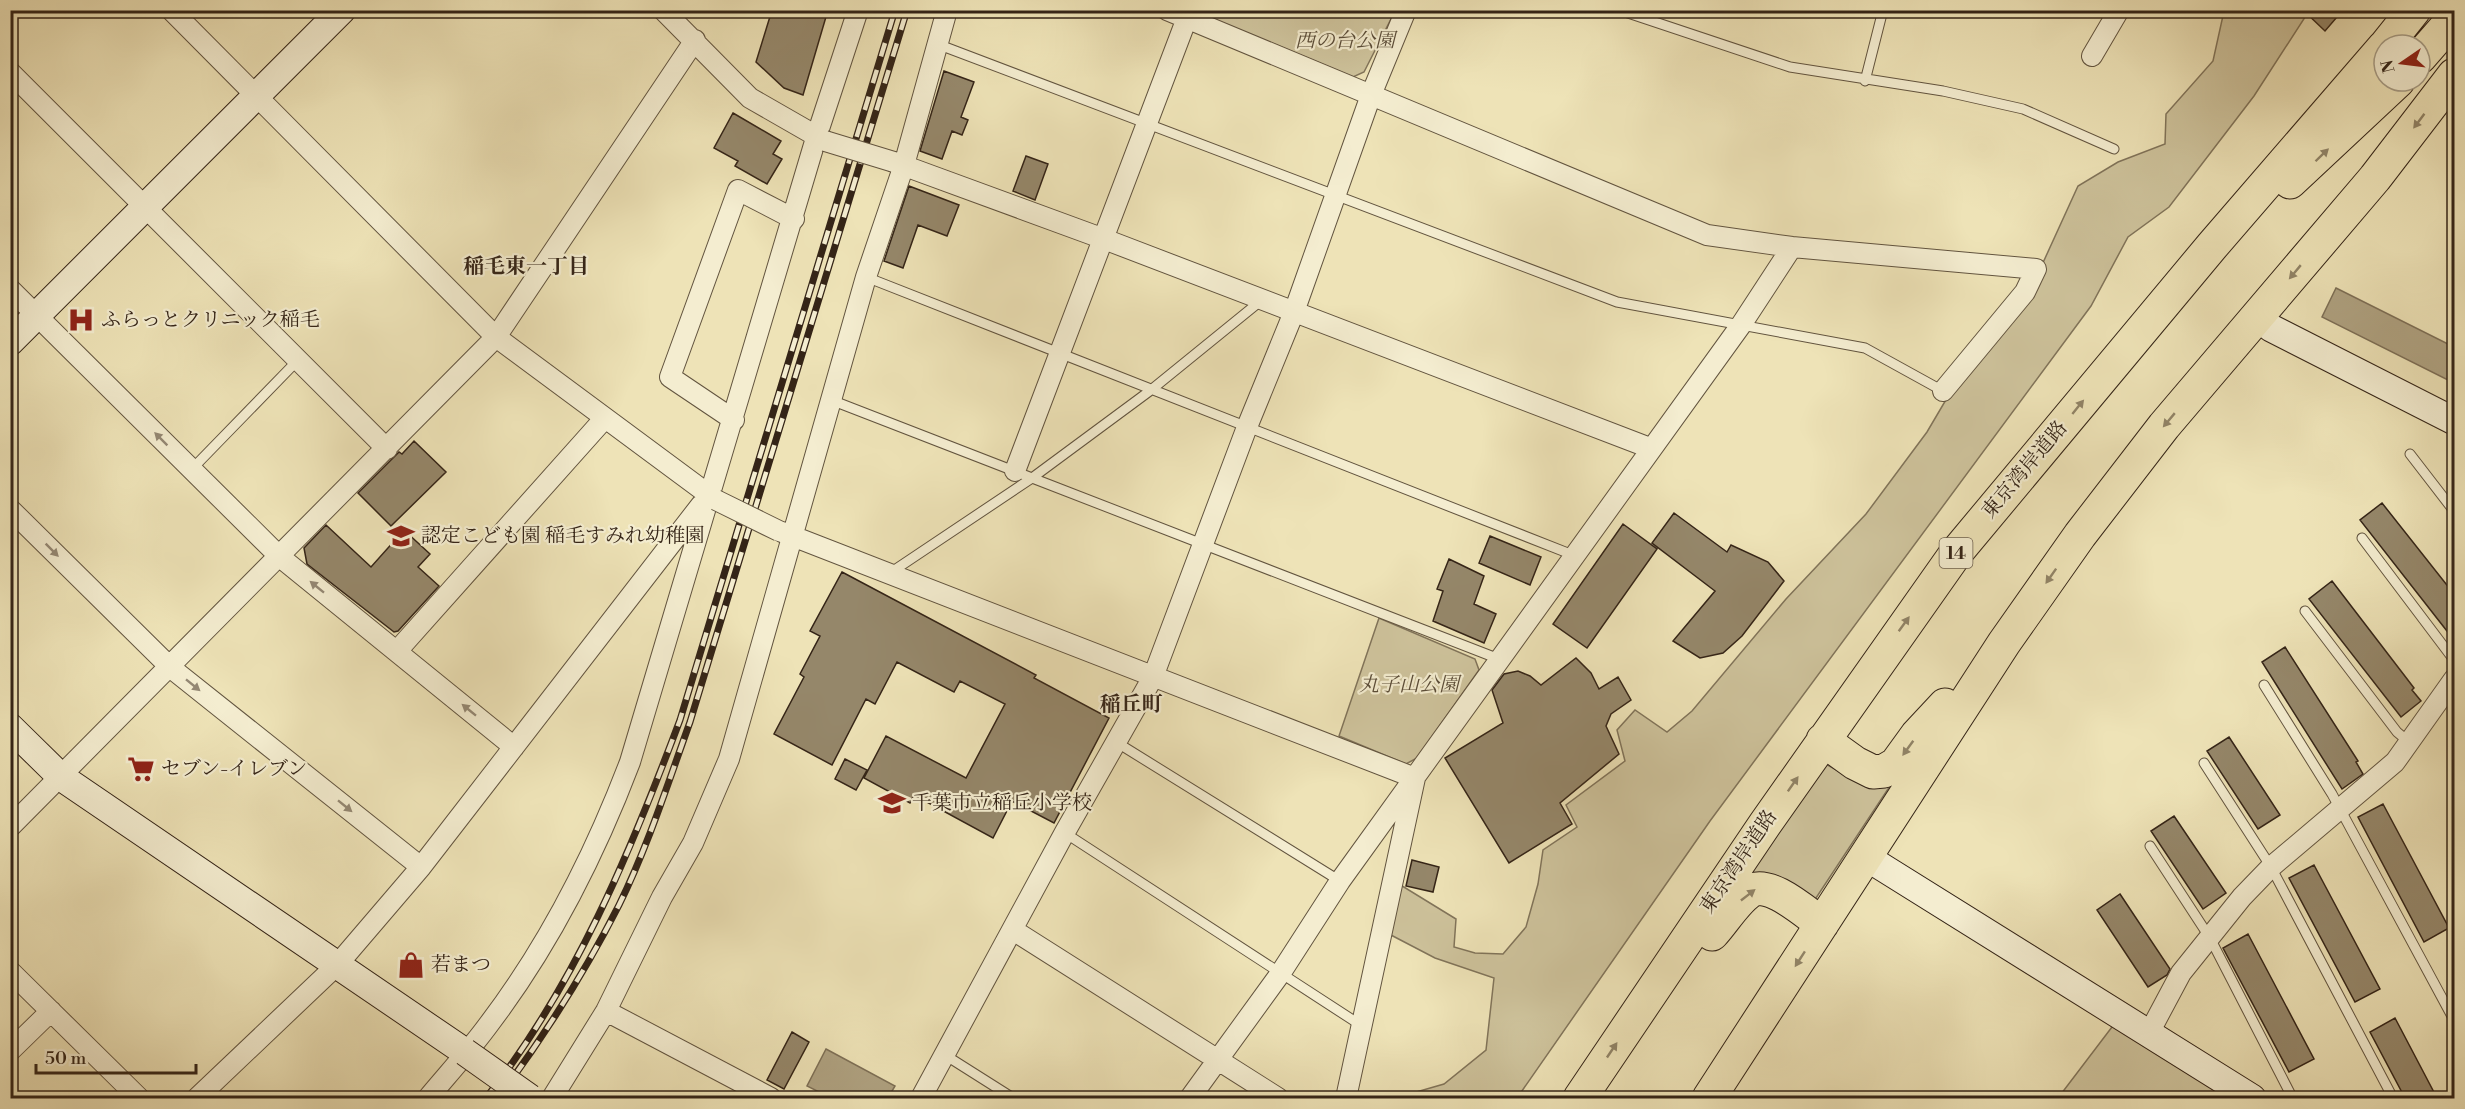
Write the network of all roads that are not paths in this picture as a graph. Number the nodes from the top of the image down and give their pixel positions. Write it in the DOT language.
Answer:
graph roads {
  1 [pos="171,10"];
  2 [pos="342,10"];
  3 [pos="663,10"];
  4 [pos="858,10"];
  5 [pos="947,10"];
  6 [pos="1167,10"];
  7 [pos="1406,10"];
  8 [pos="1619,10"];
  9 [pos="1883,10"];
  10 [pos="2119,10"];
  11 [pos="2414,10"];
  12 [pos="1188,15"];
  13 [pos="2454,18"];
  14 [pos="2395,33"];
  15 [pos="695,40"];
  16 [pos="2432,43"];
  17 [pos="937,45"];
  18 [pos="2092,56"];
  19 [pos="2372,61"];
  20 [pos="10,72"];
  21 [pos="2454,75"];
  22 [pos="1865,81"];
  23 [pos="2386,93"];
  24 [pos="1371,95"];
  25 [pos="258,97"];
  26 [pos="1147,125"];
  27 [pos="821,139"];
  28 [pos="2114,148"];
  29 [pos="899,163"];
  30 [pos="1334,194"];
  31 [pos="146,207"];
  32 [pos="794,219"];
  33 [pos="1104,239"];
  34 [pos="2212,246"];
  35 [pos="1792,247"];
  36 [pos="866,277"];
  37 [pos="10,289"];
  38 [pos="1263,299"];
  39 [pos="1294,312"];
  40 [pos="37,315"];
  41 [pos="2257,316"];
  42 [pos="1741,325"];
  43 [pos="496,337"];
  44 [pos="10,342"];
  45 [pos="1060,354"];
  46 [pos="298,360"];
  47 [pos="1151,390"];
  48 [pos="1943,391"];
  49 [pos="831,400"];
  50 [pos="604,419"];
  51 [pos="734,420"];
  52 [pos="2454,421"];
  53 [pos="1247,427"];
  54 [pos="1650,448"];
  55 [pos="387,449"];
  56 [pos="2410,454"];
  57 [pos="192,470"];
  58 [pos="1023,475"];
  59 [pos="712,498"];
  60 [pos="10,508"];
  61 [pos="2454,512"];
  62 [pos="786,534"];
  63 [pos="2362,538"];
  64 [pos="1204,543"];
  65 [pos="1573,555"];
  66 [pos="280,557"];
  67 [pos="889,574"];
  68 [pos="2305,611"];
  69 [pos="2004,643"];
  70 [pos="397,651"];
  71 [pos="1499,659"];
  72 [pos="2454,660"];
  73 [pos="171,668"];
  74 [pos="1153,677"];
  75 [pos="2454,679"];
  76 [pos="2264,685"];
  77 [pos="10,727"];
  78 [pos="1823,740"];
  79 [pos="1116,742"];
  80 [pos="2409,742"];
  81 [pos="514,747"];
  82 [pos="2204,763"];
  83 [pos="61,777"];
  84 [pos="1415,777"];
  85 [pos="2341,810"];
  86 [pos="10,827"];
  87 [pos="1065,832"];
  88 [pos="2150,846"];
  89 [pos="1866,857"];
  90 [pos="421,867"];
  91 [pos="2271,867"];
  92 [pos="1340,881"];
  93 [pos="1822,924"];
  94 [pos="1013,930"];
  95 [pos="2210,938"];
  96 [pos="338,964"];
  97 [pos="10,971"];
  98 [pos="1280,974"];
  99 [pos="1648,996"];
  100 [pos="51,1011"];
  101 [pos="606,1011"];
  102 [pos="2454,1020"];
  103 [pos="1362,1026"];
  104 [pos="2149,1032"];
  105 [pos="10,1051"];
  106 [pos="465,1052"];
  107 [pos="945,1055"];
  108 [pos="1216,1060"];
  109 [pos="139,1098"];
  110 [pos="197,1098"];
  111 [pos="428,1098"];
  112 [pos="530,1098"];
  113 [pos="552,1098"];
  114 [pos="771,1098"];
  115 [pos="921,1098"];
  116 [pos="1013,1098"];
  117 [pos="1190,1098"];
  118 [pos="1278,1098"];
  119 [pos="1346,1098"];
  120 [pos="1580,1098"];
  121 [pos="1709,1098"];
  122 [pos="2252,1098"];
  123 [pos="2289,1098"];
  124 [pos="2393,1098"];
  1 -- 25 [label="street"];
  2 -- 25 [label="street"];
  3 -- 15 [label="street"];
  4 -- 27 [label="street"];
  5 -- 17 [label="street"];
  6 -- 12 [label="street"];
  7 -- 24 [label="street"];
  8 -- 22 [label="lane"];
  9 -- 22 [label="lane"];
  10 -- 18 [label="street"];
  11 -- 14 [label="highway, 東京湾岸道路 / 14"];
  12 -- 24 [label="street"];
  12 -- 26 [label="street"];
  13 -- 16 [label="highway"];
  15 -- 27 [label="street"];
  15 -- 43 [label="street"];
  17 -- 26 [label="lane"];
  17 -- 29 [label="street"];
  19 -- 34 [label="highway, 東京湾岸道路 / 14"];
  20 -- 31 [label="street"];
  21 -- 41 [label="highway, one-way"];
  22 -- 28 [label="lane"];
  34 -- 23 [label="highway, one-way"];
  24 -- 30 [label="street"];
  24 -- 35 [label="street"];
  25 -- 31 [label="street"];
  25 -- 43 [label="street"];
  26 -- 30 [label="lane"];
  26 -- 33 [label="street"];
  27 -- 29 [label="street, bridge"];
  27 -- 32 [label="street"];
  29 -- 33 [label="street"];
  29 -- 36 [label="street"];
  30 -- 39 [label="street"];
  30 -- 42 [label="lane"];
  31 -- 40 [label="street"];
  31 -- 46 [label="street"];
  32 -- 51 [label="street"];
  32 -- 51 [label="street"];
  33 -- 38 [label="street"];
  33 -- 45 [label="street"];
  78 -- 34 [label="highway, 東京湾岸道路 / 14, one-way"];
  35 -- 42 [label="street"];
  35 -- 48 [label="street"];
  36 -- 45 [label="lane"];
  36 -- 49 [label="street"];
  37 -- 40 [label="street"];
  38 -- 39 [label="street"];
  38 -- 47 [label="lane"];
  39 -- 53 [label="street"];
  39 -- 54 [label="street"];
  40 -- 44 [label="street"];
  57 -- 40 [label="street, one-way"];
  41 -- 52 [label="street"];
  41 -- 69 [label="highway, one-way"];
  42 -- 48 [label="lane"];
  42 -- 54 [label="street"];
  43 -- 50 [label="street"];
  43 -- 55 [label="street"];
  45 -- 47 [label="lane"];
  45 -- 58 [label="street"];
  46 -- 55 [label="street"];
  46 -- 57 [label="lane"];
  47 -- 53 [label="lane"];
  47 -- 58 [label="lane"];
  49 -- 58 [label="lane"];
  49 -- 62 [label="street"];
  50 -- 59 [label="street"];
  50 -- 70 [label="street"];
  51 -- 59 [label="street"];
  53 -- 64 [label="street"];
  53 -- 65 [label="lane"];
  54 -- 65 [label="street"];
  55 -- 66 [label="street"];
  56 -- 61 [label="lane"];
  57 -- 66 [label="street"];
  58 -- 64 [label="lane"];
  58 -- 67 [label="lane"];
  59 -- 62 [label="street, bridge"];
  59 -- 81 [label="street"];
  59 -- 106 [label="street"];
  60 -- 73 [label="street, one-way"];
  62 -- 67 [label="street"];
  62 -- 101 [label="street"];
  63 -- 72 [label="lane"];
  64 -- 71 [label="lane"];
  64 -- 74 [label="street"];
  65 -- 71 [label="street"];
  70 -- 66 [label="street, one-way"];
  66 -- 73 [label="street"];
  67 -- 74 [label="street"];
  68 -- 80 [label="lane"];
  69 -- 78 [label="highway, one-way"];
  69 -- 89 [label="highway"];
  81 -- 70 [label="street, one-way"];
  71 -- 84 [label="street"];
  73 -- 83 [label="street"];
  73 -- 90 [label="street, one-way"];
  74 -- 79 [label="street"];
  74 -- 84 [label="street"];
  75 -- 80 [label="street"];
  76 -- 85 [label="lane"];
  77 -- 83 [label="street"];
  99 -- 78 [label="highway, 東京湾岸道路 / 14, one-way"];
  79 -- 87 [label="street"];
  79 -- 92 [label="lane"];
  80 -- 85 [label="street"];
  81 -- 90 [label="street"];
  82 -- 91 [label="lane"];
  83 -- 86 [label="street"];
  83 -- 96 [label="street"];
  84 -- 92 [label="street"];
  84 -- 103 [label="street"];
  85 -- 91 [label="street"];
  85 -- 102 [label="lane"];
  87 -- 94 [label="street"];
  87 -- 98 [label="lane"];
  88 -- 95 [label="lane"];
  89 -- 93 [label="highway"];
  89 -- 104 [label="street"];
  90 -- 96 [label="street"];
  91 -- 95 [label="street"];
  91 -- 124 [label="lane"];
  92 -- 98 [label="street"];
  99 -- 93 [label="highway, one-way"];
  93 -- 121 [label="highway, one-way"];
  94 -- 107 [label="street"];
  94 -- 108 [label="street"];
  95 -- 104 [label="street"];
  95 -- 123 [label="lane"];
  96 -- 106 [label="street"];
  96 -- 110 [label="street"];
  97 -- 100 [label="street"];
  98 -- 103 [label="lane"];
  98 -- 108 [label="street"];
  120 -- 99 [label="highway, 東京湾岸道路 / 14, one-way"];
  100 -- 105 [label="street"];
  100 -- 109 [label="street"];
  101 -- 113 [label="street"];
  101 -- 114 [label="street"];
  103 -- 119 [label="street"];
  104 -- 122 [label="street"];
  106 -- 111 [label="street"];
  106 -- 112 [label="street, bridge"];
  107 -- 115 [label="street"];
  107 -- 116 [label="lane"];
  108 -- 117 [label="street"];
  108 -- 118 [label="street"];
}
